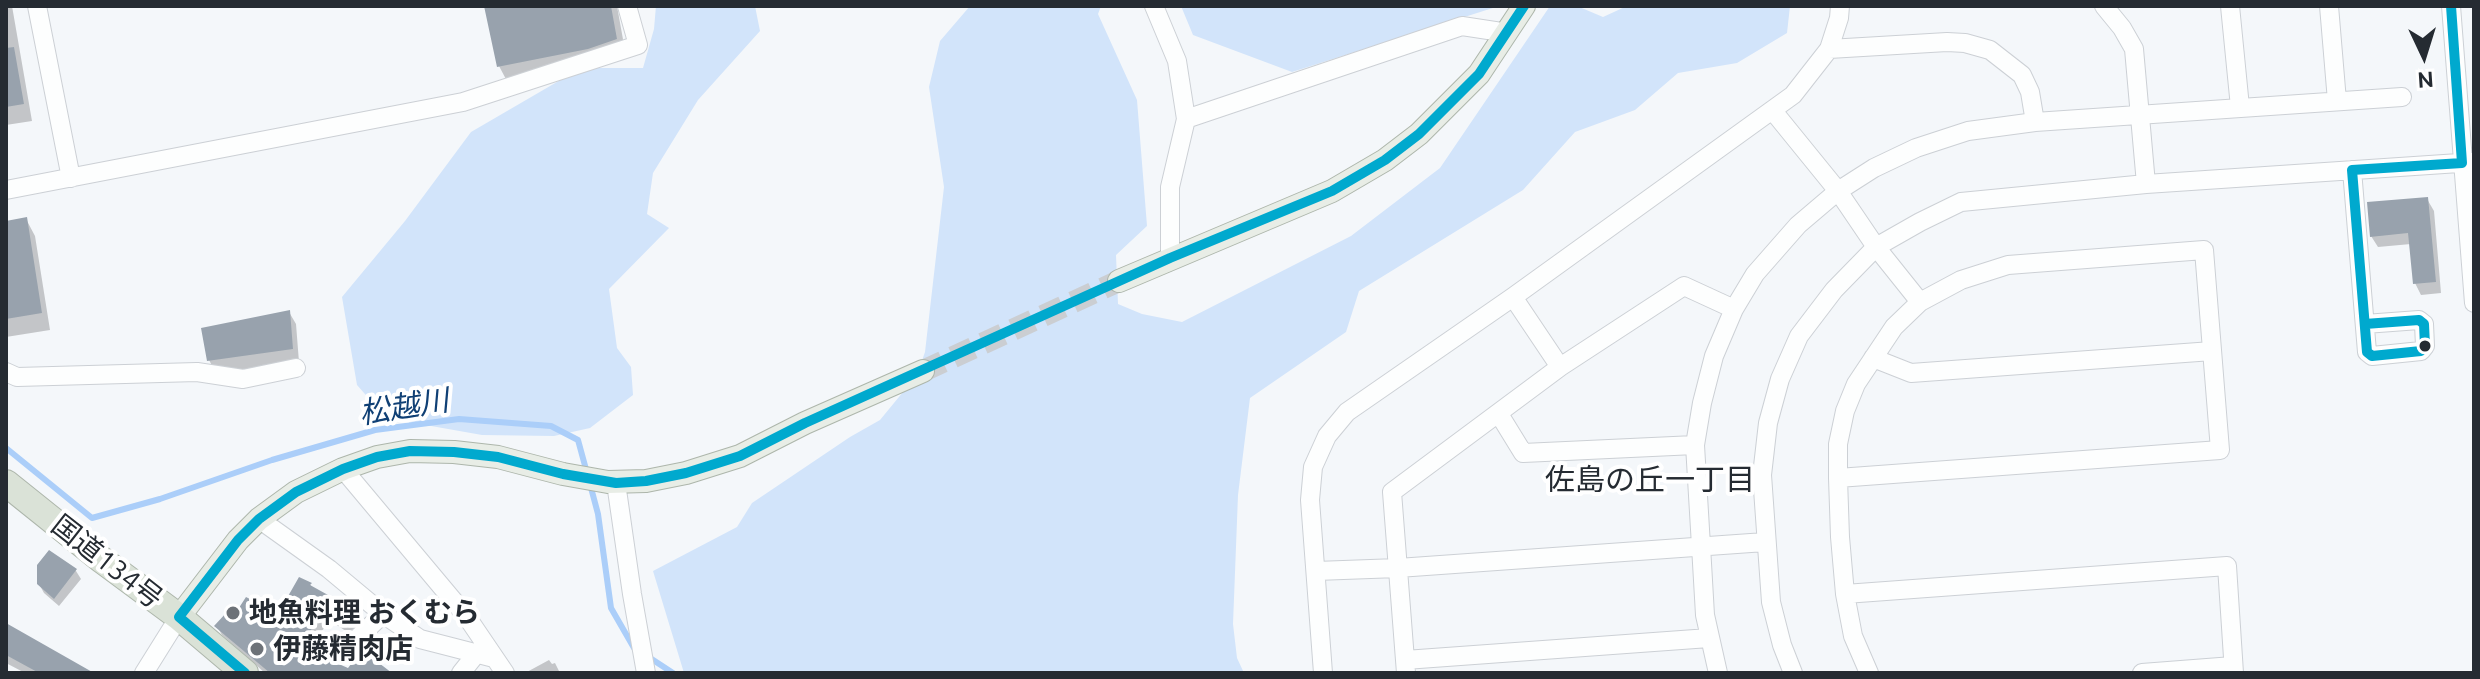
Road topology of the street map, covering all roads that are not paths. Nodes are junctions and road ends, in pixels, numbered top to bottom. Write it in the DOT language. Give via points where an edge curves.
graph roads {
  1 [pos="37,6"];
  2 [pos="627,6"];
  3 [pos="1154,6"];
  4 [pos="1524,6"];
  5 [pos="1840,6"];
  6 [pos="2104,6"];
  7 [pos="2230,6"];
  8 [pos="2329,6"];
  9 [pos="2451,6"];
  10 [pos="1508,33"];
  11 [pos="1829,49"];
  12 [pos="2402,97"];
  13 [pos="2337,101"];
  14 [pos="2240,107"];
  15 [pos="1773,111"];
  16 [pos="2141,115"];
  17 [pos="1186,119"];
  18 [pos="2035,122"];
  19 [pos="2468,163"];
  20 [pos="2352,170"];
  21 [pos="71,178"];
  22 [pos="2146,184"];
  23 [pos="6,190"];
  24 [pos="1838,191"];
  25 [pos="1876,247"];
  26 [pos="1170,258"];
  27 [pos="1119,281"];
  28 [pos="1513,297"];
  29 [pos="1920,302"];
  30 [pos="2474,303"];
  31 [pos="1734,309"];
  32 [pos="2365,324"];
  33 [pos="2212,351"];
  34 [pos="1873,358"];
  35 [pos="1560,367"];
  36 [pos="296,368"];
  37 [pos="923,371"];
  38 [pos="6,372"];
  39 [pos="1499,414"];
  40 [pos="1695,445"];
  41 [pos="343,469"];
  42 [pos="1838,478"];
  43 [pos="612,482"];
  44 [pos="6,483"];
  45 [pos="259,519"];
  46 [pos="1765,542"];
  47 [pos="1701,546"];
  48 [pos="1398,568"];
  49 [pos="1316,571"];
  50 [pos="1845,594"];
  51 [pos="383,614"];
  52 [pos="179,617"];
  53 [pos="1709,638"];
  54 [pos="347,648"];
  55 [pos="492,661"];
  56 [pos="1405,667"];
  57 [pos="2233,670"];
  58 [pos="144,673"];
  59 [pos="245,673"];
  60 [pos="461,673"];
  61 [pos="646,673"];
  62 [pos="1323,673"];
  63 [pos="1718,673"];
  64 [pos="1793,673"];
  65 [pos="1869,673"];
  66 [pos="2142,673"];
  1 -- 21 [label="street"];
  2 -- 21 [label="street" via="638,45 463,102"];
  3 -- 17 [label="street" via="1177,61"];
  4 -- 10 [label="main road"];
  5 -- 11 [label="street"];
  6 -- 16 [label="street" via="2134,49"];
  7 -- 14 [label="street"];
  8 -- 13 [label="street"];
  9 -- 19 [label="street"];
  10 -- 17 [label="street" via="1462,26"];
  10 -- 26 [label="main road" via="1453,101 1385,160 1332,191"];
  11 -- 15 [label="street" via="1793,95"];
  11 -- 18 [label="street" via="1947,42 1990,50 2022,75"];
  12 -- 13 [label="street"];
  13 -- 14 [label="street"];
  14 -- 16 [label="street"];
  15 -- 24 [label="street"];
  15 -- 28 [label="street"];
  16 -- 18 [label="street"];
  16 -- 22 [label="street"];
  17 -- 26 [label="street" via="1170,187"];
  18 -- 24 [label="street" via="1968,131 1916,148"];
  19 -- 20 [label="street"];
  19 -- 30 [label="street"];
  20 -- 22 [label="street"];
  20 -- 32 [label="street"];
  21 -- 23 [label="street"];
  22 -- 25 [label="street" via="1961,202"];
  24 -- 25 [label="street"];
  24 -- 31 [label="street" via="1798,225 1755,274"];
  25 -- 29 [label="street"];
  25 -- 46 [label="street" via="1799,336 1780,379 1762,475"];
  26 -- 27 [label="main road"];
  28 -- 35 [label="street"];
  28 -- 49 [label="street" via="1347,412 1327,436 1313,467 1311,489"];
  29 -- 33 [label="street" via="1961,280 2008,265 2204,250"];
  29 -- 34 [label="street"];
  31 -- 35 [label="street" via="1684,286"];
  31 -- 40 [label="street" via="1714,356"];
  33 -- 34 [label="street" via="1911,373"];
  33 -- 42 [label="street" via="2220,450"];
  34 -- 42 [label="street" via="1845,411"];
  35 -- 39 [label="street"];
  36 -- 38 [label="street" via="243,379 197,372 17,377"];
  37 -- 43 [label="main road" via="740,456 686,473"];
  39 -- 40 [label="street" via="1523,453"];
  39 -- 48 [label="street" via="1392,492"];
  40 -- 47 [label="street"];
  41 -- 43 [label="main road" via="410,451 454,452"];
  41 -- 45 [label="main road" via="296,492"];
  41 -- 55 [label="street" via="467,617"];
  42 -- 50 [label="street"];
  43 -- 61 [label="street"];
  44 -- 52 [label="highway, 国道134号"];
  45 -- 51 [label="street"];
  45 -- 52 [label="main road"];
  46 -- 47 [label="street"];
  46 -- 64 [label="street" via="1771,602"];
  47 -- 48 [label="street"];
  47 -- 53 [label="street"];
  48 -- 49 [label="street"];
  48 -- 56 [label="street"];
  49 -- 62 [label="street"];
  50 -- 57 [label="street" via="2227,566"];
  50 -- 65 [label="street" via="1853,636"];
  51 -- 54 [label="street"];
  51 -- 55 [label="street" via="420,639"];
  52 -- 58 [label="street"];
  52 -- 59 [label="highway, 国道134号"];
  53 -- 56 [label="street"];
  53 -- 63 [label="street"];
  55 -- 60 [label="street"];
  57 -- 66 [label="street"];
}
